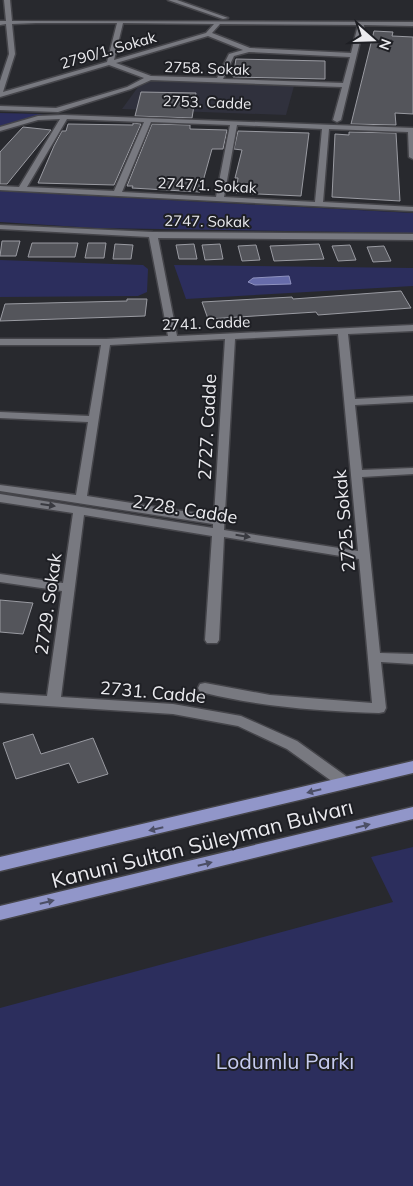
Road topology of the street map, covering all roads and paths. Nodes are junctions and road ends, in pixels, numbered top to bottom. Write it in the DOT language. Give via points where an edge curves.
graph roads {
  1 [pos="7,0"];
  2 [pos="171,0"];
  3 [pos="120,22"];
  4 [pos="0,23"];
  5 [pos="10,23"];
  6 [pos="218,23"];
  7 [pos="250,23"];
  8 [pos="413,24"];
  9 [pos="361,25"];
  10 [pos="208,34"];
  11 [pos="249,50"];
  12 [pos="354,56"];
  13 [pos="110,63"];
  14 [pos="3,73"];
  15 [pos="150,78"];
  16 [pos="219,81"];
  17 [pos="347,85"];
  18 [pos="0,94"];
  19 [pos="0,108"];
  20 [pos="58,110"];
  21 [pos="65,117"];
  22 [pos="148,120"];
  23 [pos="337,120"];
  24 [pos="413,122"];
  25 [pos="234,124"];
  26 [pos="326,127"];
  27 [pos="0,129"];
  28 [pos="412,130"];
  29 [pos="413,156"];
  30 [pos="0,188"];
  31 [pos="22,189"];
  32 [pos="118,194"];
  33 [pos="219,200"];
  34 [pos="319,204"];
  35 [pos="413,209"];
  36 [pos="0,227"];
  37 [pos="153,234"];
  38 [pos="413,237"];
  39 [pos="413,328"];
  40 [pos="343,332"];
  41 [pos="230,337"];
  42 [pos="173,338"];
  43 [pos="0,342"];
  44 [pos="106,342"];
  45 [pos="413,399"];
  46 [pos="350,402"];
  47 [pos="0,415"];
  48 [pos="94,419"];
  49 [pos="413,471"];
  50 [pos="357,474"];
  51 [pos="0,488"];
  52 [pos="0,498"];
  53 [pos="80,504"];
  54 [pos="219,527"];
  55 [pos="365,556"];
  56 [pos="0,578"];
  57 [pos="68,588"];
  58 [pos="212,640"];
  59 [pos="374,657"];
  60 [pos="413,659"];
  61 [pos="205,688"];
  62 [pos="0,698"];
  63 [pos="53,702"];
  64 [pos="413,767"];
  65 [pos="345,783"];
  66 [pos="413,814"];
  67 [pos="0,864"];
  68 [pos="0,913"];
  1 -- 5 [label="street"];
  2 -- 7 [label="street" via="215,16"];
  3 -- 5 [label="street"];
  3 -- 6 [label="street"];
  3 -- 13 [label="street"];
  4 -- 5 [label="street"];
  5 -- 14 [label="street" via="9,54"];
  6 -- 7 [label="street"];
  6 -- 10 [label="street"];
  7 -- 9 [label="street"];
  8 -- 9 [label="street"];
  9 -- 12 [label="street"];
  10 -- 11 [label="street"];
  10 -- 13 [label="street, 2790/1. Sokak"];
  11 -- 12 [label="street"];
  11 -- 16 [label="street" via="231,55"];
  12 -- 17 [label="street"];
  13 -- 15 [label="street, 2758. Sokak"];
  13 -- 18 [label="street, 2790/1. Sokak"];
  14 -- 18 [label="street"];
  15 -- 16 [label="street, 2758. Sokak"];
  15 -- 20 [label="street" via="129,88"];
  16 -- 17 [label="street, 2758. Sokak"];
  17 -- 23 [label="street"];
  19 -- 20 [label="street, 2753. Cadde"];
  20 -- 23 [label="street, 2753. Cadde"];
  21 -- 22 [label="street"];
  21 -- 27 [label="street" via="38,118"];
  21 -- 31 [label="street"];
  22 -- 25 [label="street"];
  22 -- 32 [label="street"];
  23 -- 24 [label="street, 2753. Cadde"];
  25 -- 26 [label="street"];
  25 -- 33 [label="street"];
  26 -- 28 [label="street"];
  26 -- 34 [label="street"];
  28 -- 29 [label="street"];
  30 -- 31 [label="street, 2747/1. Sokak"];
  31 -- 32 [label="street, 2747/1. Sokak"];
  32 -- 33 [label="street, 2747/1. Sokak"];
  33 -- 34 [label="street, 2747/1. Sokak"];
  34 -- 35 [label="street, 2747/1. Sokak"];
  36 -- 37 [label="street, 2747. Sokak"];
  37 -- 38 [label="street, 2747. Sokak"];
  37 -- 42 [label="street"];
  39 -- 40 [label="street, 2741. Cadde"];
  40 -- 41 [label="street, 2741. Cadde"];
  40 -- 46 [label="street, 2725. Sokak"];
  41 -- 42 [label="street, 2741. Cadde"];
  41 -- 54 [label="street, 2727. Cadde"];
  42 -- 44 [label="street, 2741. Cadde"];
  43 -- 44 [label="street, 2741. Cadde"];
  44 -- 48 [label="street, 2729. Sokak"];
  45 -- 46 [label="street"];
  46 -- 50 [label="street, 2725. Sokak"];
  47 -- 48 [label="street"];
  48 -- 53 [label="street, 2729. Sokak"];
  49 -- 50 [label="street"];
  50 -- 55 [label="street, 2725. Sokak"];
  51 -- 53 [label="street, 2728. Cadde"];
  52 -- 53 [label="street, 2728. Cadde, one-way"];
  53 -- 54 [label="street, 2728. Cadde"];
  53 -- 57 [label="street, 2729. Sokak"];
  54 -- 55 [label="street, 2728. Cadde, one-way"];
  54 -- 58 [label="street, 2727. Cadde"];
  55 -- 59 [label="street, 2725. Sokak"];
  56 -- 57 [label="street"];
  57 -- 63 [label="street, 2729. Sokak"];
  59 -- 60 [label="street"];
  59 -- 61 [label="street, 2725. Sokak" via="379,708 240,697"];
  62 -- 63 [label="street, 2731. Cadde"];
  63 -- 65 [label="street, 2731. Cadde" via="173,709 241,721 292,745"];
  64 -- 65 [label="main road, Kanuni Sultan Süleyman Bulvarı"];
  65 -- 67 [label="main road, Kanuni Sultan Süleyman Bulvarı, one-way"];
  68 -- 66 [label="main road, Kanuni Sultan Süleyman Bulvarı, one-way"];
}
